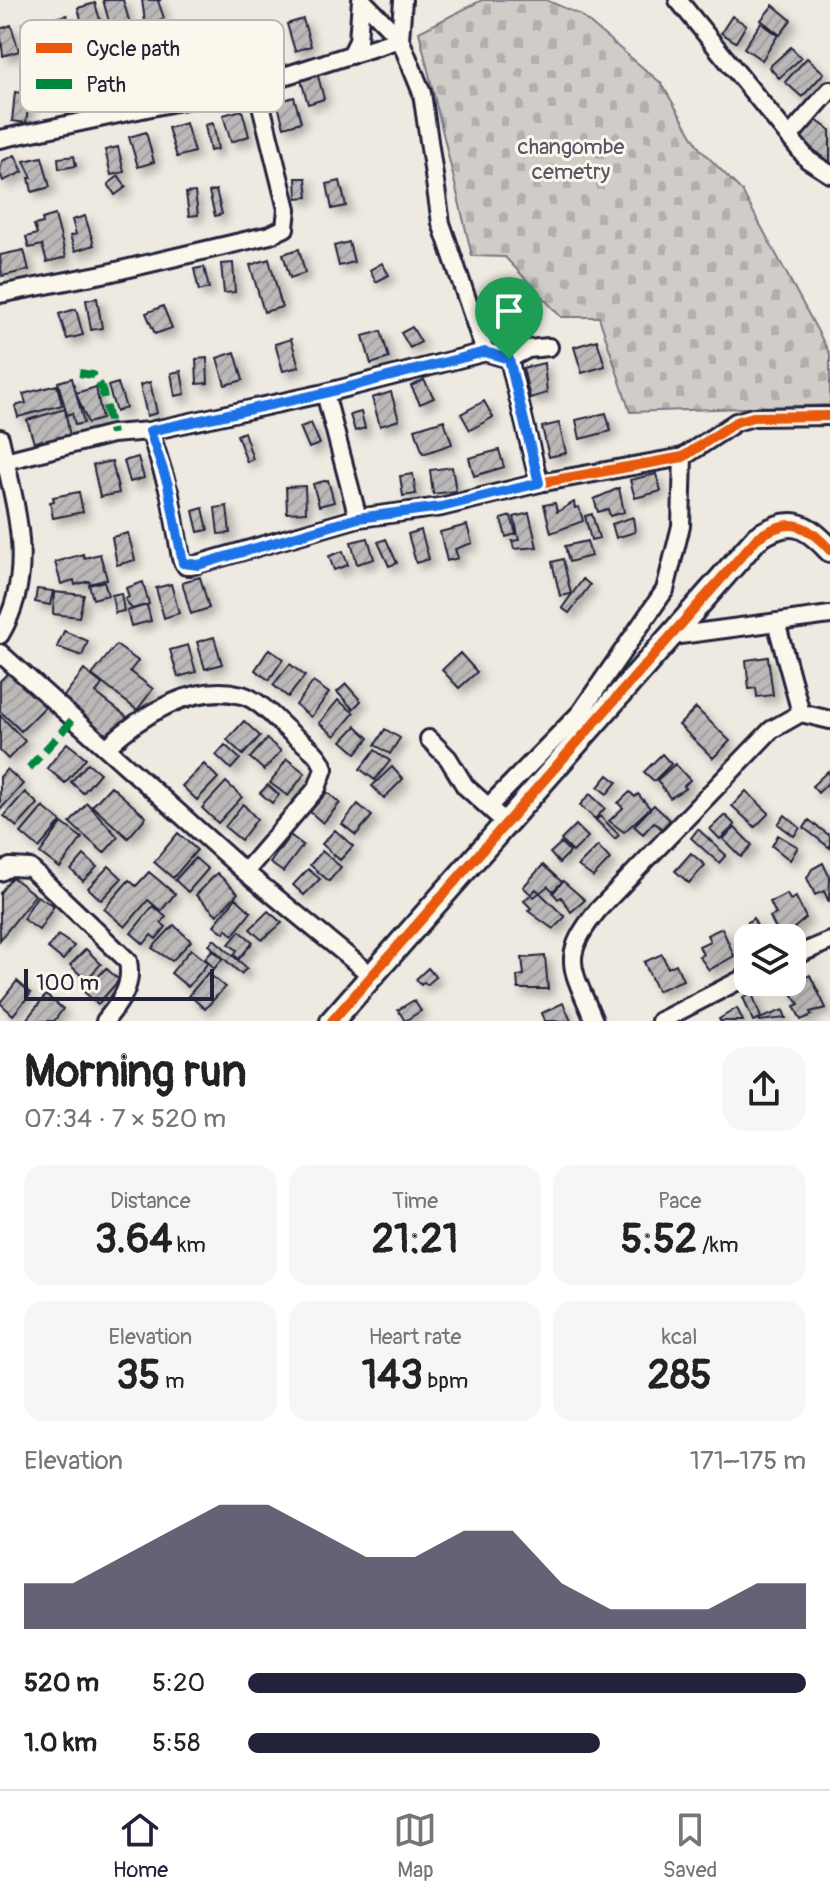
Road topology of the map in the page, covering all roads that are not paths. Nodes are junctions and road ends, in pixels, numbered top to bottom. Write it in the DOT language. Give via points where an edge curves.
graph roads {
  1 [pos="361,0"];
  2 [pos="403,0"];
  3 [pos="678,0"];
  4 [pos="400,39"];
  5 [pos="351,55"];
  6 [pos="284,76"];
  7 [pos="830,90"];
  8 [pos="128,112"];
  9 [pos="263,112"];
  10 [pos="789,137"];
  11 [pos="0,139"];
  12 [pos="830,174"];
  13 [pos="0,294"];
  14 [pos="549,347"];
  15 [pos="485,352"];
  16 [pos="509,359"];
  17 [pos="325,393"];
  18 [pos="830,416"];
  19 [pos="150,431"];
  20 [pos="0,438"];
  21 [pos="683,457"];
  22 [pos="5,461"];
  23 [pos="539,483"];
  24 [pos="358,518"];
  25 [pos="830,550"];
  26 [pos="830,615"];
  27 [pos="776,622"];
  28 [pos="0,635"];
  29 [pos="672,636"];
  30 [pos="0,653"];
  31 [pos="801,713"];
  32 [pos="830,720"];
  33 [pos="429,739"];
  34 [pos="107,747"];
  35 [pos="488,807"];
  36 [pos="506,823"];
  37 [pos="0,872"];
  38 [pos="245,872"];
  39 [pos="830,941"];
  40 [pos="806,951"];
  41 [pos="371,975"];
  42 [pos="734,983"];
  43 [pos="105,1021"];
  44 [pos="332,1021"];
  45 [pos="594,1021"];
  46 [pos="660,1021"];
  1 -- 4 [label="street"];
  1 -- 5 [label="street" via="358,41"];
  2 -- 4 [label="street"];
  3 -- 10 [label="street"];
  4 -- 5 [label="street"];
  4 -- 15 [label="street" via="422,93 441,223"];
  5 -- 6 [label="street"];
  7 -- 10 [label="street"];
  8 -- 11 [label="street"];
  9 -- 13 [label="street" via="287,209 285,228"];
  10 -- 12 [label="street" via="808,160"];
  14 -- 16 [label="street" via="528,349"];
  15 -- 16 [label="street"];
  15 -- 17 [label="street"];
  16 -- 23 [label="street"];
  17 -- 19 [label="street"];
  17 -- 24 [label="street"];
  18 -- 21 [label="street" via="753,417 736,422"];
  19 -- 22 [label="street" via="112,434"];
  19 -- 24 [label="street" via="186,566"];
  20 -- 22 [label="street"];
  21 -- 23 [label="street"];
  21 -- 35 [label="street" via="681,526 665,590 580,713"];
  22 -- 28 [label="street" via="23,565 16,604"];
  23 -- 24 [label="street" via="441,507"];
  25 -- 29 [label="street" via="802,526 772,528 757,538"];
  26 -- 27 [label="street"];
  27 -- 29 [label="street"];
  27 -- 31 [label="street"];
  29 -- 36 [label="street"];
  30 -- 34 [label="street"];
  31 -- 32 [label="street"];
  31 -- 45 [label="street" via="771,730 576,938 572,965"];
  33 -- 35 [label="street"];
  34 -- 38 [label="street"];
  34 -- 38 [label="street" via="134,721 164,707 227,693 253,700 315,754 324,769 317,788"];
  35 -- 36 [label="street"];
  36 -- 41 [label="street"];
  37 -- 43 [label="street" via="30,868 128,961 128,987"];
  38 -- 41 [label="street"];
  39 -- 40 [label="street"];
  41 -- 44 [label="street"];
  42 -- 46 [label="street"];
}
